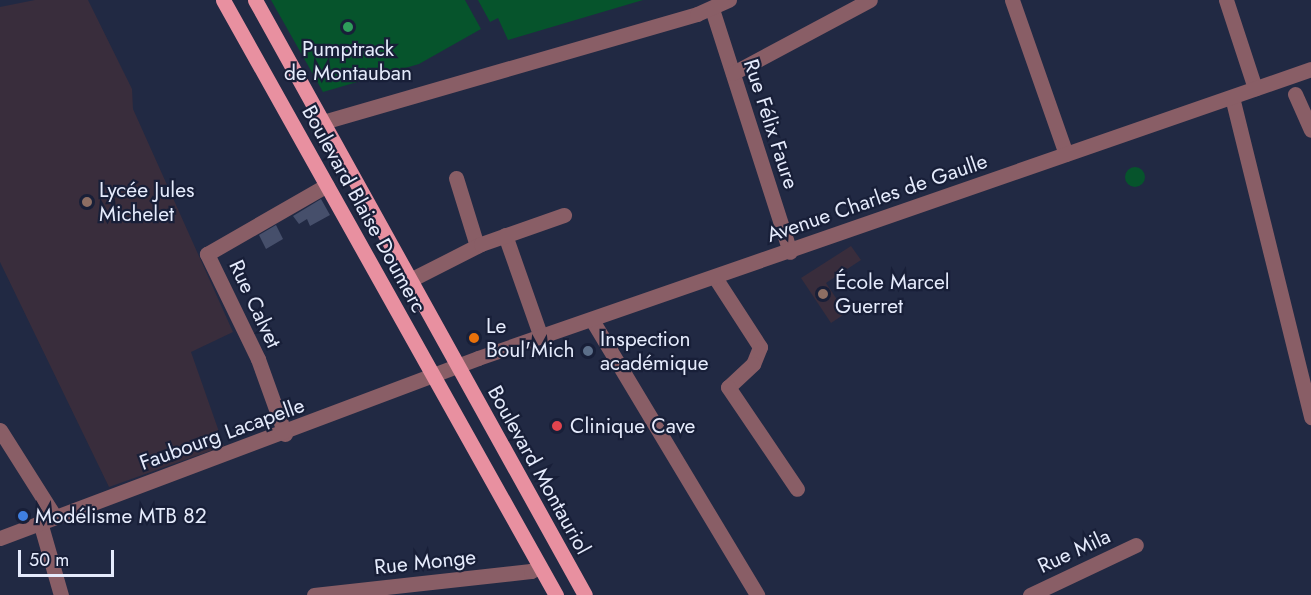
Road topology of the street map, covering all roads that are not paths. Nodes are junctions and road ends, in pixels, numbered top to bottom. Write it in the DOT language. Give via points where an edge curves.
graph roads {
  1 [pos="223,0"];
  2 [pos="255,0"];
  3 [pos="729,0"];
  4 [pos="870,0"];
  5 [pos="1012,0"];
  6 [pos="1226,0"];
  7 [pos="712,9"];
  8 [pos="1311,69"];
  9 [pos="733,73"];
  10 [pos="1286,78"];
  11 [pos="1255,88"];
  12 [pos="1295,94"];
  13 [pos="1311,96"];
  14 [pos="1232,97"];
  15 [pos="323,122"];
  16 [pos="1311,130"];
  17 [pos="1066,154"];
  18 [pos="456,178"];
  19 [pos="327,185"];
  20 [pos="564,215"];
  21 [pos="506,238"];
  22 [pos="477,246"];
  23 [pos="790,252"];
  24 [pos="716,279"];
  25 [pos="410,280"];
  26 [pos="592,320"];
  27 [pos="542,337"];
  28 [pos="457,365"];
  29 [pos="434,376"];
  30 [pos="1311,417"];
  31 [pos="0,430"];
  32 [pos="285,434"];
  33 [pos="797,489"];
  34 [pos="47,520"];
  35 [pos="0,538"];
  36 [pos="1136,545"];
  37 [pos="539,567"];
  38 [pos="61,595"];
  39 [pos="314,595"];
  40 [pos="556,595"];
  41 [pos="585,595"];
  42 [pos="757,595"];
  43 [pos="1030,595"];
  1 -- 19 [label="main road, Boulevard Blaise Doumerc"];
  2 -- 15 [label="main road, Boulevard Blaise Doumerc"];
  3 -- 7 [label="street"];
  4 -- 9 [label="street"];
  5 -- 17 [label="street"];
  6 -- 11 [label="street"];
  7 -- 9 [label="street, Rue Félix Faure"];
  7 -- 15 [label="street"];
  8 -- 10 [label="street, Avenue Charles de Gaulle"];
  9 -- 23 [label="street, Rue Félix Faure"];
  10 -- 11 [label="street, Avenue Charles de Gaulle"];
  10 -- 12 [label="street"];
  11 -- 14 [label="street, Avenue Charles de Gaulle"];
  12 -- 13 [label="street"];
  12 -- 16 [label="street"];
  14 -- 17 [label="street, Avenue Charles de Gaulle"];
  14 -- 30 [label="street"];
  15 -- 25 [label="main road, Boulevard Blaise Doumerc"];
  17 -- 23 [label="street, Avenue Charles de Gaulle"];
  18 -- 22 [label="street"];
  19 -- 29 [label="main road, Boulevard Blaise Doumerc"];
  19 -- 32 [label="street, Rue Calvet" via="207,254 258,359"];
  20 -- 21 [label="street"];
  21 -- 22 [label="street"];
  21 -- 27 [label="street"];
  22 -- 25 [label="street"];
  23 -- 24 [label="street, Avenue Charles de Gaulle"];
  24 -- 26 [label="street, Avenue Charles de Gaulle"];
  24 -- 33 [label="street" via="760,347 753,364 728,387"];
  25 -- 28 [label="main road, Boulevard Blaise Doumerc"];
  26 -- 27 [label="street, Avenue Charles de Gaulle"];
  26 -- 42 [label="street"];
  27 -- 28 [label="street, Avenue Charles de Gaulle"];
  28 -- 29 [label="street, Faubourg Lacapelle"];
  28 -- 41 [label="main road, Boulevard Montauriol"];
  29 -- 32 [label="street, Faubourg Lacapelle"];
  29 -- 37 [label="main road"];
  31 -- 34 [label="street"];
  32 -- 34 [label="street, Faubourg Lacapelle"];
  34 -- 35 [label="street, Faubourg Lacapelle"];
  34 -- 38 [label="street"];
  36 -- 43 [label="street, Rue Mila"];
  37 -- 39 [label="street, Rue Monge"];
  37 -- 40 [label="main road"];
}
